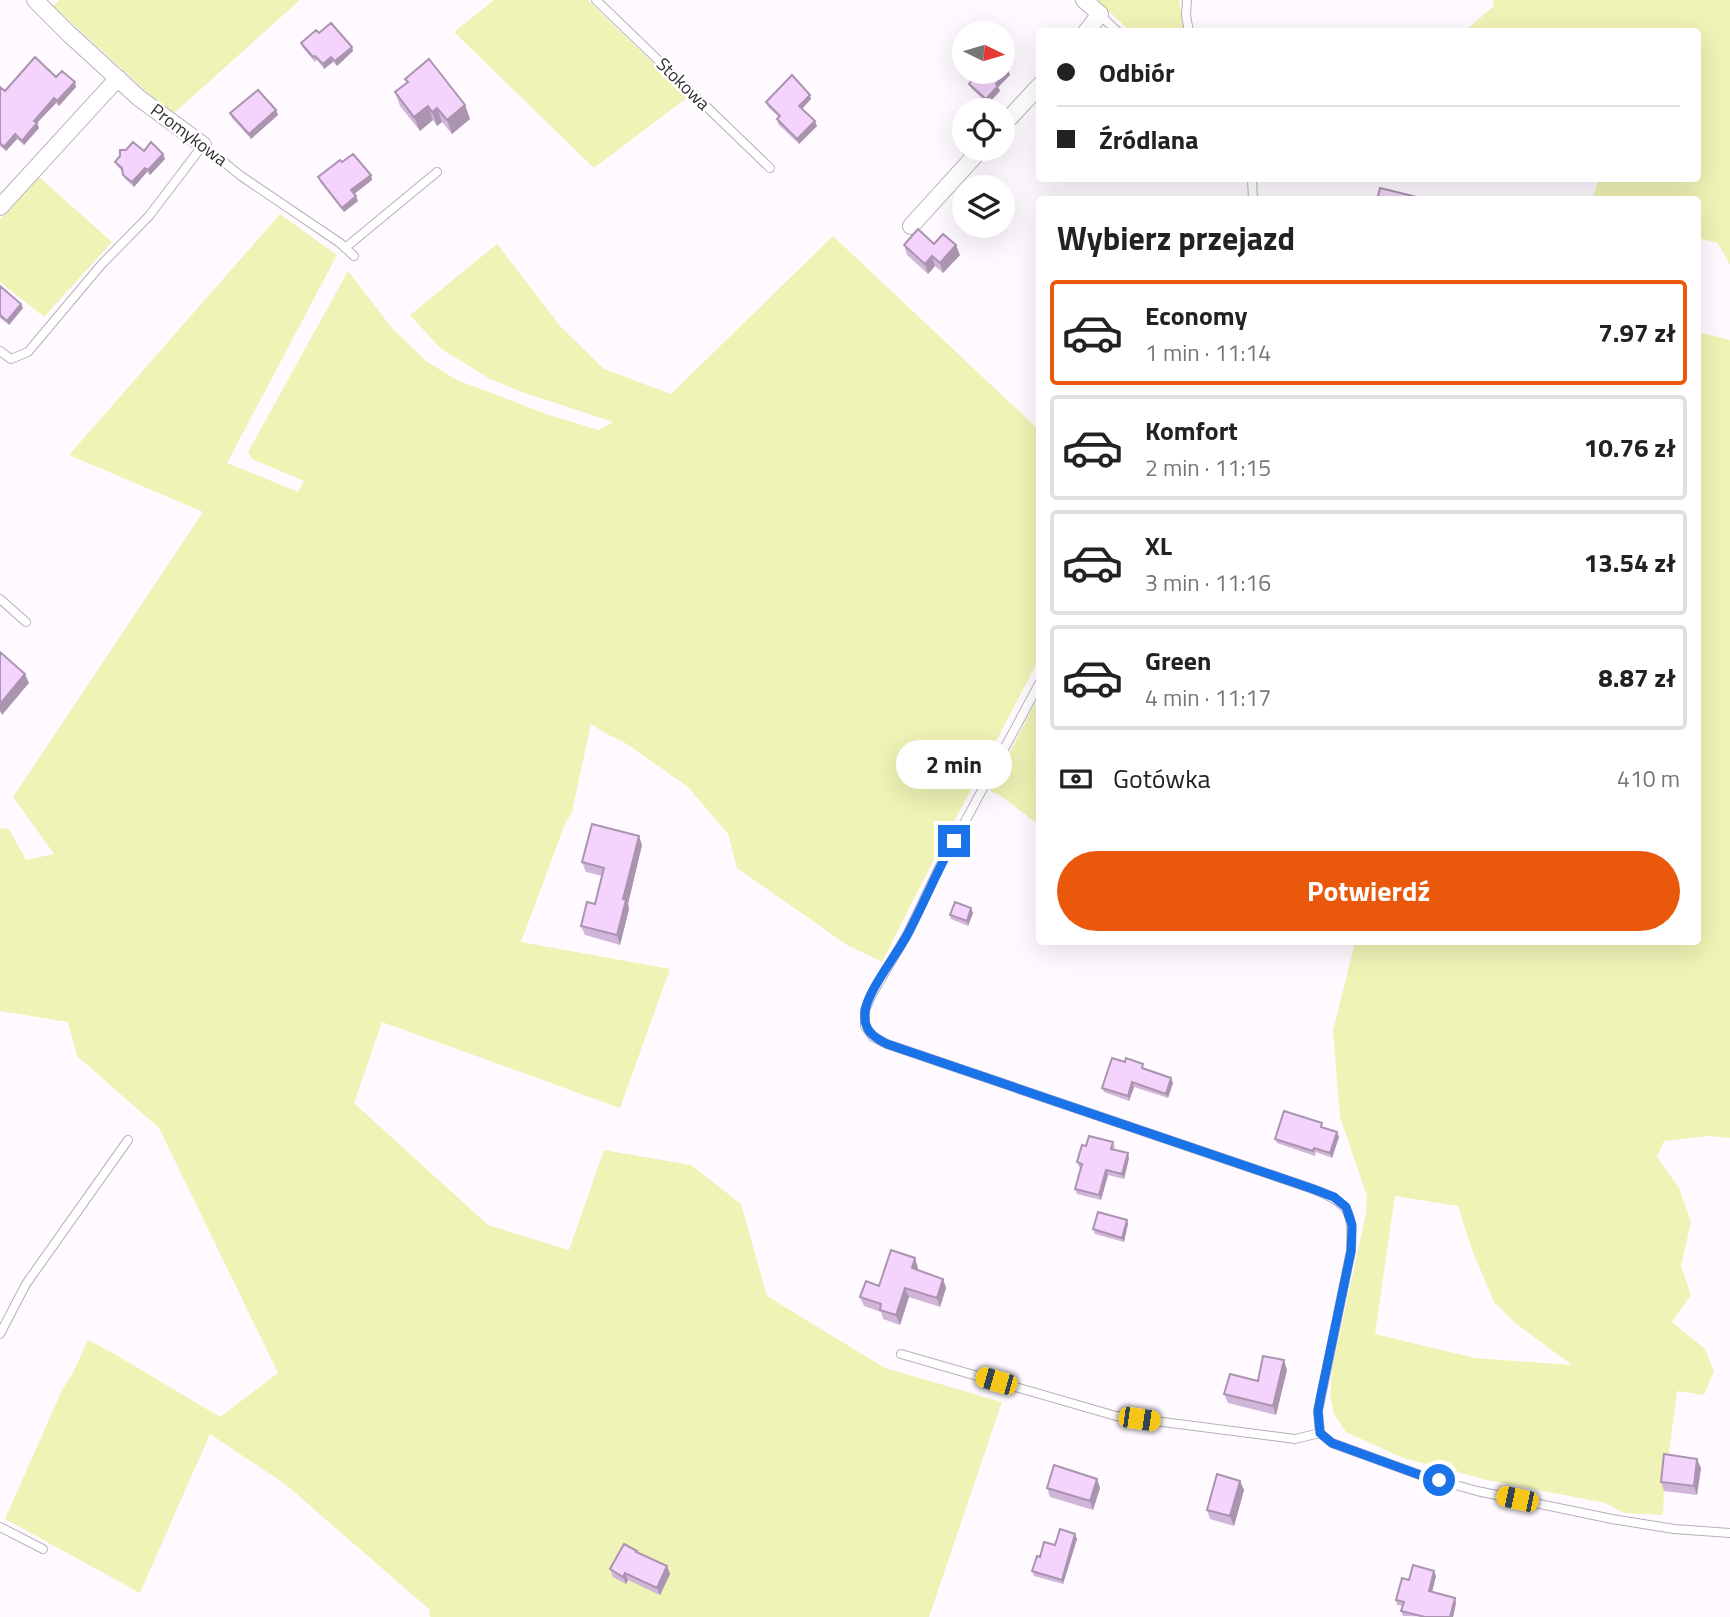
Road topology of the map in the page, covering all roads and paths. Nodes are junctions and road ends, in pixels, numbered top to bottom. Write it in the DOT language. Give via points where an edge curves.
graph roads {
  1 [pos="35,0"];
  2 [pos="596,0"];
  3 [pos="1084,0"];
  4 [pos="1187,0"];
  5 [pos="1100,15"];
  6 [pos="1089,28"];
  7 [pos="1114,28"];
  8 [pos="1188,28"];
  9 [pos="118,78"];
  10 [pos="1036,89"];
  11 [pos="1015,112"];
  12 [pos="203,145"];
  13 [pos="970,161"];
  14 [pos="770,168"];
  15 [pos="437,172"];
  16 [pos="0,207"];
  17 [pos="911,226"];
  18 [pos="345,248"];
  19 [pos="354,257"];
  20 [pos="0,351"];
  21 [pos="0,600"];
  22 [pos="26,622"];
  23 [pos="1036,689"];
  24 [pos="128,1139"];
  25 [pos="0,1334"];
  26 [pos="901,1354"];
  27 [pos="1320,1433"];
  28 [pos="0,1527"];
  29 [pos="1730,1533"];
  30 [pos="43,1549"];
  1 -- 9 [label="street, Promykowa"];
  2 -- 14 [label="lane, Stokowa"];
  3 -- 5 [label="street"];
  4 -- 8 [label="lane"];
  5 -- 6 [label="street"];
  5 -- 7 [label="lane"];
  9 -- 12 [label="street, Promykowa"];
  9 -- 16 [label="street"];
  10 -- 11 [label="street"];
  12 -- 18 [label="lane, Promykowa"];
  12 -- 20 [label="lane" via="149,216 28,352 11,359"];
  13 -- 17 [label="street"];
  15 -- 18 [label="lane"];
  18 -- 19 [label="lane, Promykowa"];
  21 -- 22 [label="lane"];
  23 -- 27 [label="lane" via="870,996 865,1026 887,1044 1313,1189 1346,1207 1352,1225 1351,1251 1318,1411"];
  24 -- 25 [label="lane" via="26,1284"];
  26 -- 27 [label="lane" via="1116,1416 1295,1439"];
  27 -- 29 [label="lane" via="1332,1443 1477,1491 1612,1519"];
  28 -- 30 [label="lane"];
}
